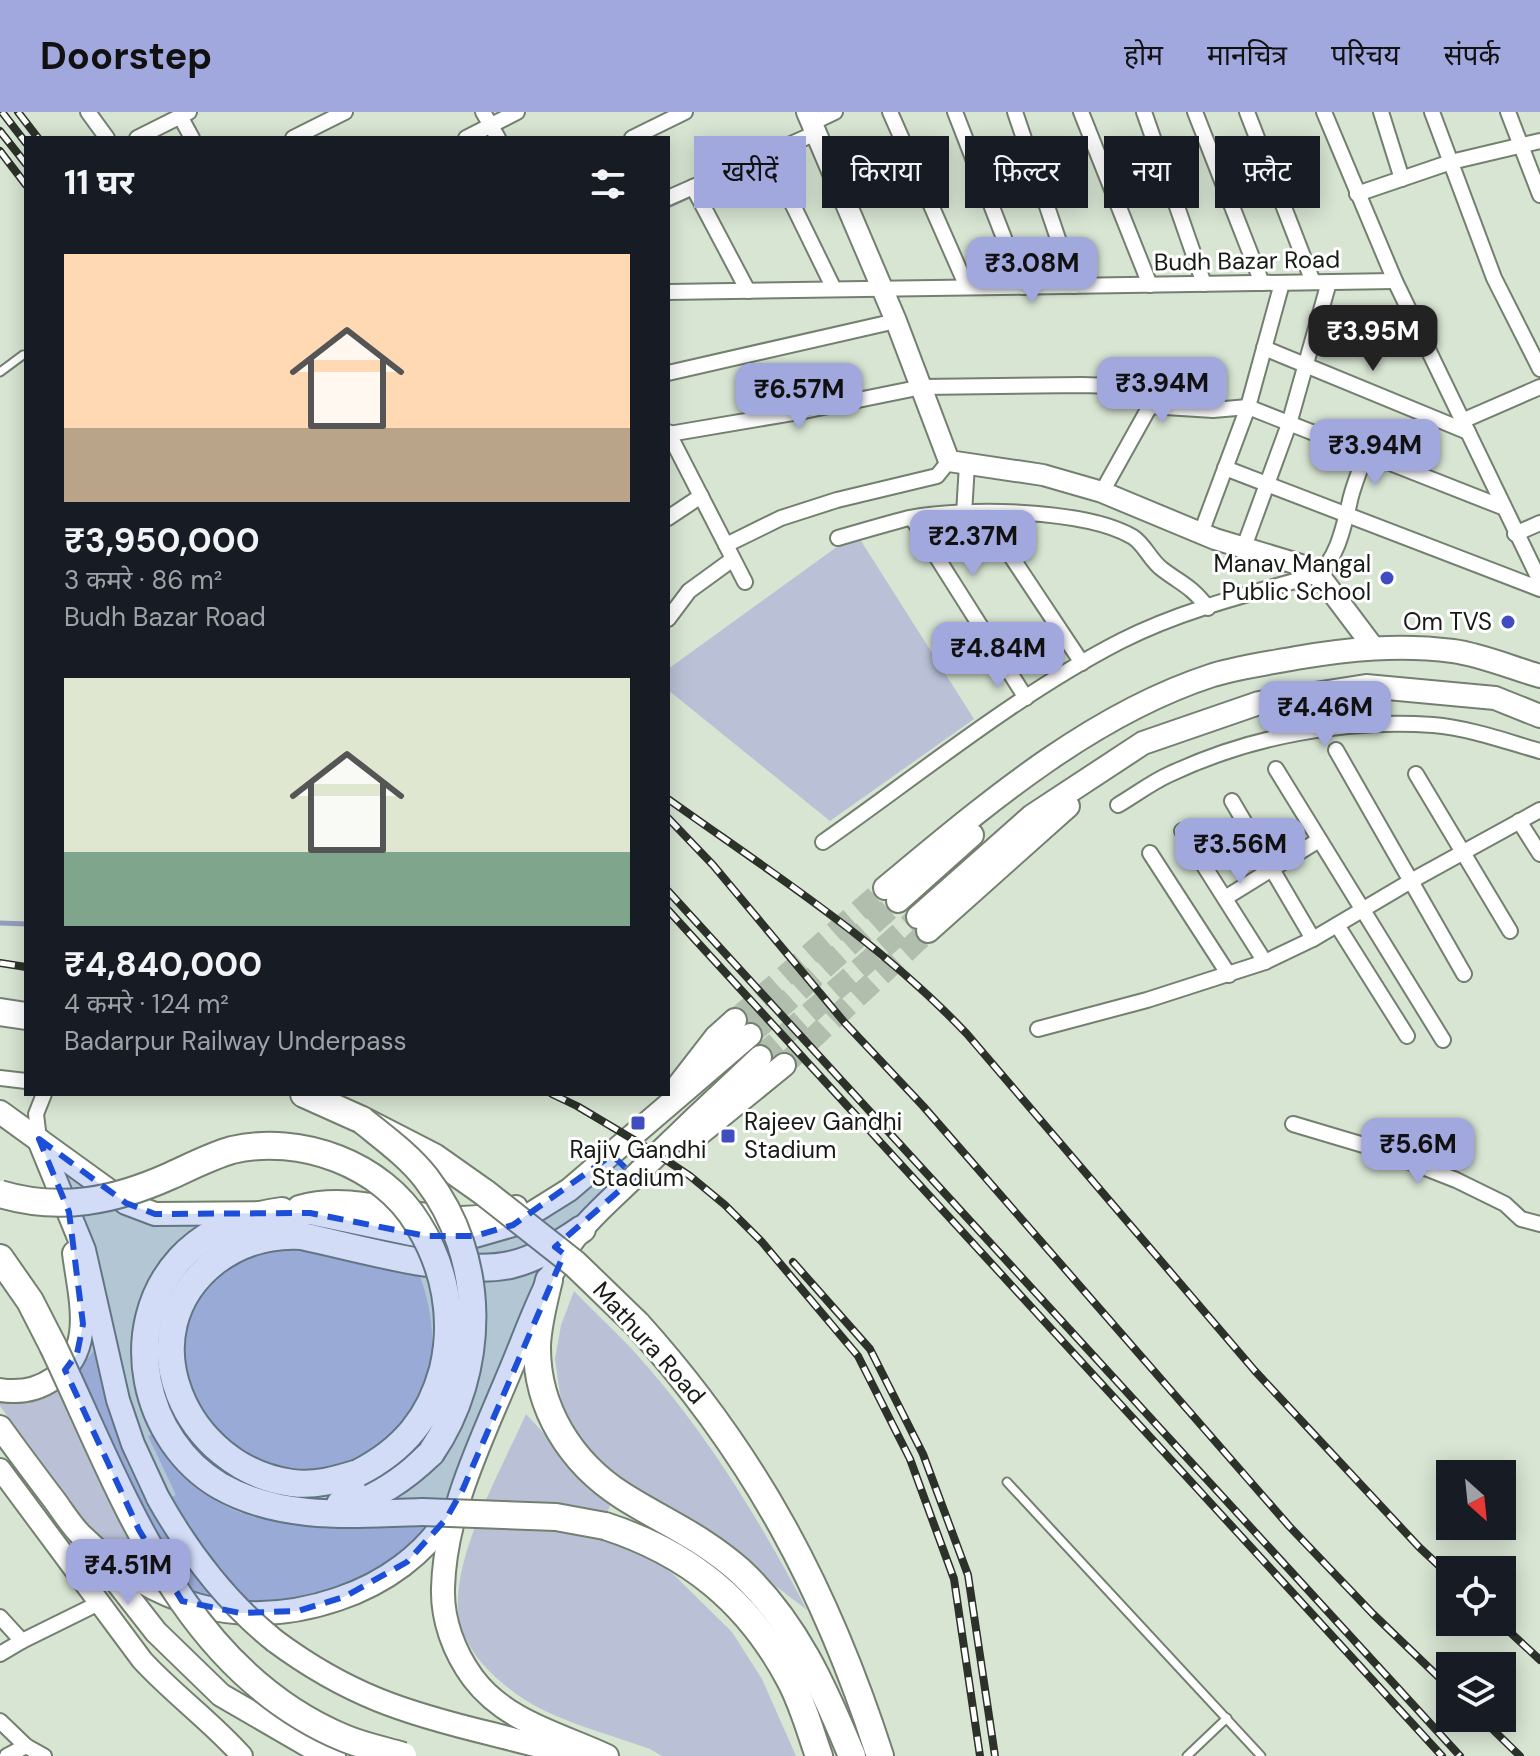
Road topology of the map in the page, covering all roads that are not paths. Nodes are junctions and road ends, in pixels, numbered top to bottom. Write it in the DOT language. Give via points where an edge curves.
graph roads {
  1 [pos="88,112"];
  2 [pos="345,112"];
  3 [pos="517,112"];
  4 [pos="685,112"];
  5 [pos="835,112"];
  6 [pos="890,112"];
  7 [pos="955,112"];
  8 [pos="1015,112"];
  9 [pos="1081,112"];
  10 [pos="1144,112"];
  11 [pos="1195,112"];
  12 [pos="1247,112"];
  13 [pos="1324,112"];
  14 [pos="1381,112"];
  15 [pos="1432,112"];
  16 [pos="1508,112"];
  17 [pos="184,114"];
  18 [pos="812,123"];
  19 [pos="490,125"];
  20 [pos="106,136"];
  21 [pos="141,136"];
  22 [pos="191,136"];
  23 [pos="297,136"];
  24 [pos="470,136"];
  25 [pos="636,136"];
  26 [pos="797,136"];
  27 [pos="1540,141"];
  28 [pos="1521,146"];
  29 [pos="1451,162"];
  30 [pos="1402,179"];
  31 [pos="694,192"];
  32 [pos="1357,194"];
  33 [pos="1540,195"];
  34 [pos="670,198"];
  35 [pos="704,208"];
  36 [pos="795,208"];
  37 [pos="1395,281"];
  38 [pos="1313,282"];
  39 [pos="1329,282"];
  40 [pos="1262,283"];
  41 [pos="1282,283"];
  42 [pos="1204,284"];
  43 [pos="1150,285"];
  44 [pos="1074,286"];
  45 [pos="967,287"];
  46 [pos="1023,287"];
  47 [pos="834,289"];
  48 [pos="882,289"];
  49 [pos="748,291"];
  50 [pos="670,292"];
  51 [pos="896,321"];
  52 [pos="1264,348"];
  53 [pos="23,355"];
  54 [pos="1305,366"];
  55 [pos="1540,369"];
  56 [pos="0,372"];
  57 [pos="670,373"];
  58 [pos="922,387"];
  59 [pos="1540,387"];
  60 [pos="1150,406"];
  61 [pos="1248,407"];
  62 [pos="1289,424"];
  63 [pos="1465,427"];
  64 [pos="670,433"];
  65 [pos="672,450"];
  66 [pos="1365,455"];
  67 [pos="958,462"];
  68 [pos="1225,468"];
  69 [pos="1267,485"];
  70 [pos="1102,492"];
  71 [pos="701,496"];
  72 [pos="1502,507"];
  73 [pos="964,514"];
  74 [pos="983,514"];
  75 [pos="1348,514"];
  76 [pos="670,517"];
  77 [pos="912,518"];
  78 [pos="1540,523"];
  79 [pos="1201,533"];
  80 [pos="1515,534"];
  81 [pos="838,538"];
  82 [pos="726,545"];
  83 [pos="1244,547"];
  84 [pos="733,559"];
  85 [pos="1317,575"];
  86 [pos="1540,581"];
  87 [pos="745,582"];
  88 [pos="1540,589"];
  89 [pos="1208,608"];
  90 [pos="670,616"];
  91 [pos="1374,648"];
  92 [pos="1082,663"];
  93 [pos="1540,676"];
  94 [pos="1026,698"];
  95 [pos="1540,716"];
  96 [pos="1336,750"];
  97 [pos="1540,751"];
  98 [pos="1276,769"];
  99 [pos="1416,774"];
  100 [pos="1232,801"];
  101 [pos="1118,805"];
  102 [pos="1540,810"];
  103 [pos="1519,821"];
  104 [pos="1182,831"];
  105 [pos="1319,840"];
  106 [pos="823,842"];
  107 [pos="1463,852"];
  108 [pos="1150,853"];
  109 [pos="1540,854"];
  110 [pos="1272,868"];
  111 [pos="1411,881"];
  112 [pos="892,895"];
  113 [pos="1225,898"];
  114 [pos="1362,911"];
  115 [pos="923,924"];
  116 [pos="1337,925"];
  117 [pos="1510,931"];
  118 [pos="1313,939"];
  119 [pos="1265,962"];
  120 [pos="1464,974"];
  121 [pos="1229,975"];
  122 [pos="0,1012"];
  123 [pos="24,1016"];
  124 [pos="743,1028"];
  125 [pos="1038,1029"];
  126 [pos="1407,1036"];
  127 [pos="1443,1040"];
  128 [pos="760,1057"];
  129 [pos="784,1065"];
  130 [pos="0,1078"];
  131 [pos="24,1081"];
  132 [pos="43,1096"];
  133 [pos="308,1096"];
  134 [pos="0,1112"];
  135 [pos="362,1120"];
  136 [pos="1293,1124"];
  137 [pos="39,1139"];
  138 [pos="670,1142"];
  139 [pos="604,1161"];
  140 [pos="635,1177"];
  141 [pos="0,1194"];
  142 [pos="282,1211"];
  143 [pos="69,1212"];
  144 [pos="1540,1224"];
  145 [pos="582,1229"];
  146 [pos="0,1258"];
  147 [pos="549,1280"];
  148 [pos="0,1390"];
  149 [pos="0,1427"];
  150 [pos="0,1469"];
  151 [pos="1007,1482"];
  152 [pos="463,1489"];
  153 [pos="288,1510"];
  154 [pos="79,1533"];
  155 [pos="97,1604"];
  156 [pos="0,1617"];
  157 [pos="22,1641"];
  158 [pos="0,1654"];
  159 [pos="1227,1718"];
  160 [pos="0,1721"];
  161 [pos="26,1746"];
  162 [pos="7,1756"];
  163 [pos="44,1756"];
  164 [pos="242,1756"];
  165 [pos="334,1756"];
  166 [pos="403,1756"];
  167 [pos="587,1756"];
  168 [pos="607,1756"];
  169 [pos="819,1756"];
  170 [pos="852,1756"];
  171 [pos="880,1756"];
  172 [pos="1187,1756"];
  173 [pos="1261,1756"];
  1 -- 20 [label="street"];
  2 -- 23 [label="street"];
  3 -- 19 [label="street"];
  4 -- 25 [label="street"];
  5 -- 18 [label="street"];
  6 -- 45 [label="street"];
  7 -- 46 [label="street"];
  8 -- 44 [label="street"];
  9 -- 43 [label="street"];
  10 -- 42 [label="street"];
  11 -- 40 [label="street"];
  12 -- 38 [label="street"];
  13 -- 32 [label="street"];
  14 -- 30 [label="street"];
  15 -- 29 [label="street"];
  16 -- 28 [label="street"];
  17 -- 21 [label="street"];
  17 -- 22 [label="street"];
  18 -- 26 [label="street"];
  18 -- 48 [label="street"];
  19 -- 24 [label="street"];
  27 -- 28 [label="street"];
  28 -- 29 [label="street"];
  28 -- 33 [label="street"];
  29 -- 30 [label="street"];
  29 -- 55 [label="street" via="1494,278"];
  30 -- 32 [label="street"];
  31 -- 34 [label="street"];
  32 -- 37 [label="street"];
  35 -- 49 [label="street"];
  36 -- 47 [label="street"];
  37 -- 39 [label="street, Budh Bazar Road"];
  37 -- 63 [label="street"];
  38 -- 39 [label="street, Budh Bazar Road"];
  38 -- 41 [label="street, Budh Bazar Road"];
  39 -- 54 [label="street"];
  40 -- 41 [label="street, Budh Bazar Road"];
  40 -- 42 [label="street, Budh Bazar Road"];
  41 -- 52 [label="street"];
  42 -- 43 [label="street, Budh Bazar Road"];
  43 -- 44 [label="street, Budh Bazar Road"];
  44 -- 46 [label="street, Budh Bazar Road"];
  45 -- 46 [label="street, Budh Bazar Road"];
  45 -- 48 [label="street, Budh Bazar Road"];
  47 -- 48 [label="street, Budh Bazar Road"];
  47 -- 49 [label="street, Budh Bazar Road"];
  48 -- 51 [label="street"];
  49 -- 50 [label="street, Budh Bazar Road"];
  51 -- 57 [label="street"];
  51 -- 58 [label="street"];
  52 -- 54 [label="street"];
  52 -- 61 [label="street"];
  53 -- 56 [label="lane"];
  54 -- 62 [label="street"];
  54 -- 63 [label="street"];
  58 -- 60 [label="street" via="1122,385 1146,388"];
  58 -- 64 [label="street"];
  58 -- 67 [label="street"];
  59 -- 63 [label="street"];
  60 -- 61 [label="street"];
  60 -- 70 [label="street"];
  61 -- 62 [label="street"];
  61 -- 68 [label="street"];
  62 -- 66 [label="street"];
  62 -- 69 [label="street"];
  63 -- 72 [label="street"];
  65 -- 71 [label="street"];
  66 -- 72 [label="street"];
  66 -- 75 [label="street"];
  67 -- 70 [label="street" via="1043,475"];
  67 -- 73 [label="street"];
  67 -- 82 [label="street" via="937,476 781,518"];
  68 -- 69 [label="street"];
  68 -- 79 [label="street"];
  69 -- 75 [label="street"];
  69 -- 83 [label="street"];
  70 -- 79 [label="street"];
  71 -- 76 [label="street"];
  71 -- 82 [label="street"];
  72 -- 80 [label="street"];
  73 -- 74 [label="street"];
  73 -- 77 [label="street"];
  74 -- 89 [label="street" via="1028,513 1109,526 1138,541 1158,566 1189,585"];
  74 -- 92 [label="street"];
  75 -- 85 [label="street" via="1329,564"];
  75 -- 88 [label="street"];
  77 -- 81 [label="street"];
  77 -- 94 [label="street"];
  78 -- 80 [label="street"];
  79 -- 83 [label="street"];
  80 -- 86 [label="street"];
  82 -- 84 [label="street"];
  83 -- 85 [label="street"];
  84 -- 87 [label="street"];
  84 -- 90 [label="street" via="689,591"];
  85 -- 89 [label="street"];
  85 -- 91 [label="street"];
  89 -- 92 [label="street" via="1146,630"];
  91 -- 93 [label="main road" via="1456,652"];
  91 -- 112 [label="main road" via="1212,675 1141,704 1064,750"];
  92 -- 94 [label="street"];
  94 -- 106 [label="street"];
  95 -- 115 [label="main road" via="1495,698 1366,686 1259,703 1143,743 1032,816"];
  96 -- 111 [label="street"];
  97 -- 101 [label="street" via="1435,725 1359,725 1279,737 1214,755"];
  98 -- 105 [label="street"];
  99 -- 107 [label="street"];
  100 -- 110 [label="street"];
  102 -- 103 [label="street"];
  103 -- 107 [label="street"];
  103 -- 109 [label="street"];
  104 -- 113 [label="street"];
  105 -- 110 [label="street"];
  105 -- 114 [label="street"];
  107 -- 111 [label="street"];
  107 -- 117 [label="street"];
  108 -- 121 [label="street"];
  110 -- 113 [label="street"];
  110 -- 118 [label="street"];
  111 -- 114 [label="street"];
  111 -- 120 [label="street"];
  113 -- 119 [label="street"];
  114 -- 116 [label="street"];
  114 -- 127 [label="street"];
  116 -- 118 [label="street"];
  116 -- 126 [label="street"];
  118 -- 119 [label="street"];
  119 -- 121 [label="street"];
  121 -- 125 [label="street"];
  122 -- 123 [label="highway"];
  124 -- 139 [label="main road"];
  128 -- 138 [label="main road"];
  129 -- 138 [label="main road" via="693,1139"];
  130 -- 131 [label="street"];
  132 -- 137 [label="street" via="36,1114"];
  133 -- 135 [label="highway, Mathura Road"];
  134 -- 137 [label="main road"];
  135 -- 153 [label="highway, bridge" via="427,1179 451,1221 472,1295 469,1362 445,1432 417,1466 371,1496"];
  135 -- 171 [label="highway, Mathura Road, bridge" via="434,1157 536,1231 674,1364 727,1436 804,1562"];
  136 -- 144 [label="street" via="1456,1180 1505,1204 1521,1219"];
  137 -- 142 [label="main road" via="139,1210 172,1215"];
  137 -- 143 [label="main road"];
  138 -- 140 [label="main road"];
  139 -- 140 [label="main road"];
  139 -- 142 [label="main road" via="513,1225 475,1236 420,1236"];
  140 -- 145 [label="main road"];
  141 -- 145 [label="highway, bridge" via="37,1202 91,1202 144,1187 232,1150 283,1147 351,1165 402,1202 426,1235 435,1255 446,1295 447,1343 437,1389 417,1428 380,1462 314,1484 273,1479 236,1465 191,1421 172,1364 172,1333 181,1303 206,1269 262,1238 302,1236 394,1256 459,1267 485,1268 522,1262"];
  142 -- 153 [label="highway" via="217,1230 179,1260 156,1297 144,1342 156,1411 184,1456 244,1498"];
  143 -- 148 [label="main road" via="83,1324 77,1354 47,1383 19,1392"];
  143 -- 167 [label="main road, bridge" via="93,1280 133,1444 158,1498 232,1602 275,1641 331,1679 381,1702"];
  145 -- 147 [label="main road"];
  146 -- 166 [label="highway, bridge" via="48,1335 139,1530 203,1630 223,1654 291,1709 344,1738"];
  147 -- 152 [label="main road"];
  147 -- 170 [label="highway" via="537,1345 553,1421 589,1471 711,1548 760,1590 806,1654"];
  149 -- 154 [label="main road"];
  150 -- 155 [label="street"];
  151 -- 159 [label="lane"];
  152 -- 154 [label="main road" via="446,1519 391,1574 298,1611 240,1613 164,1595"];
  152 -- 168 [label="main road" via="448,1542 443,1588 447,1625 463,1664 505,1709"];
  153 -- 169 [label="highway, bridge" via="556,1517 648,1541 709,1578 750,1620 791,1681"];
  154 -- 165 [label="main road" via="156,1632 221,1695"];
  155 -- 157 [label="street"];
  155 -- 164 [label="street" via="161,1680"];
  156 -- 157 [label="street"];
  157 -- 158 [label="street"];
  159 -- 172 [label="lane"];
  159 -- 173 [label="lane"];
  160 -- 161 [label="street"];
  161 -- 162 [label="street"];
  161 -- 163 [label="street"];
}
